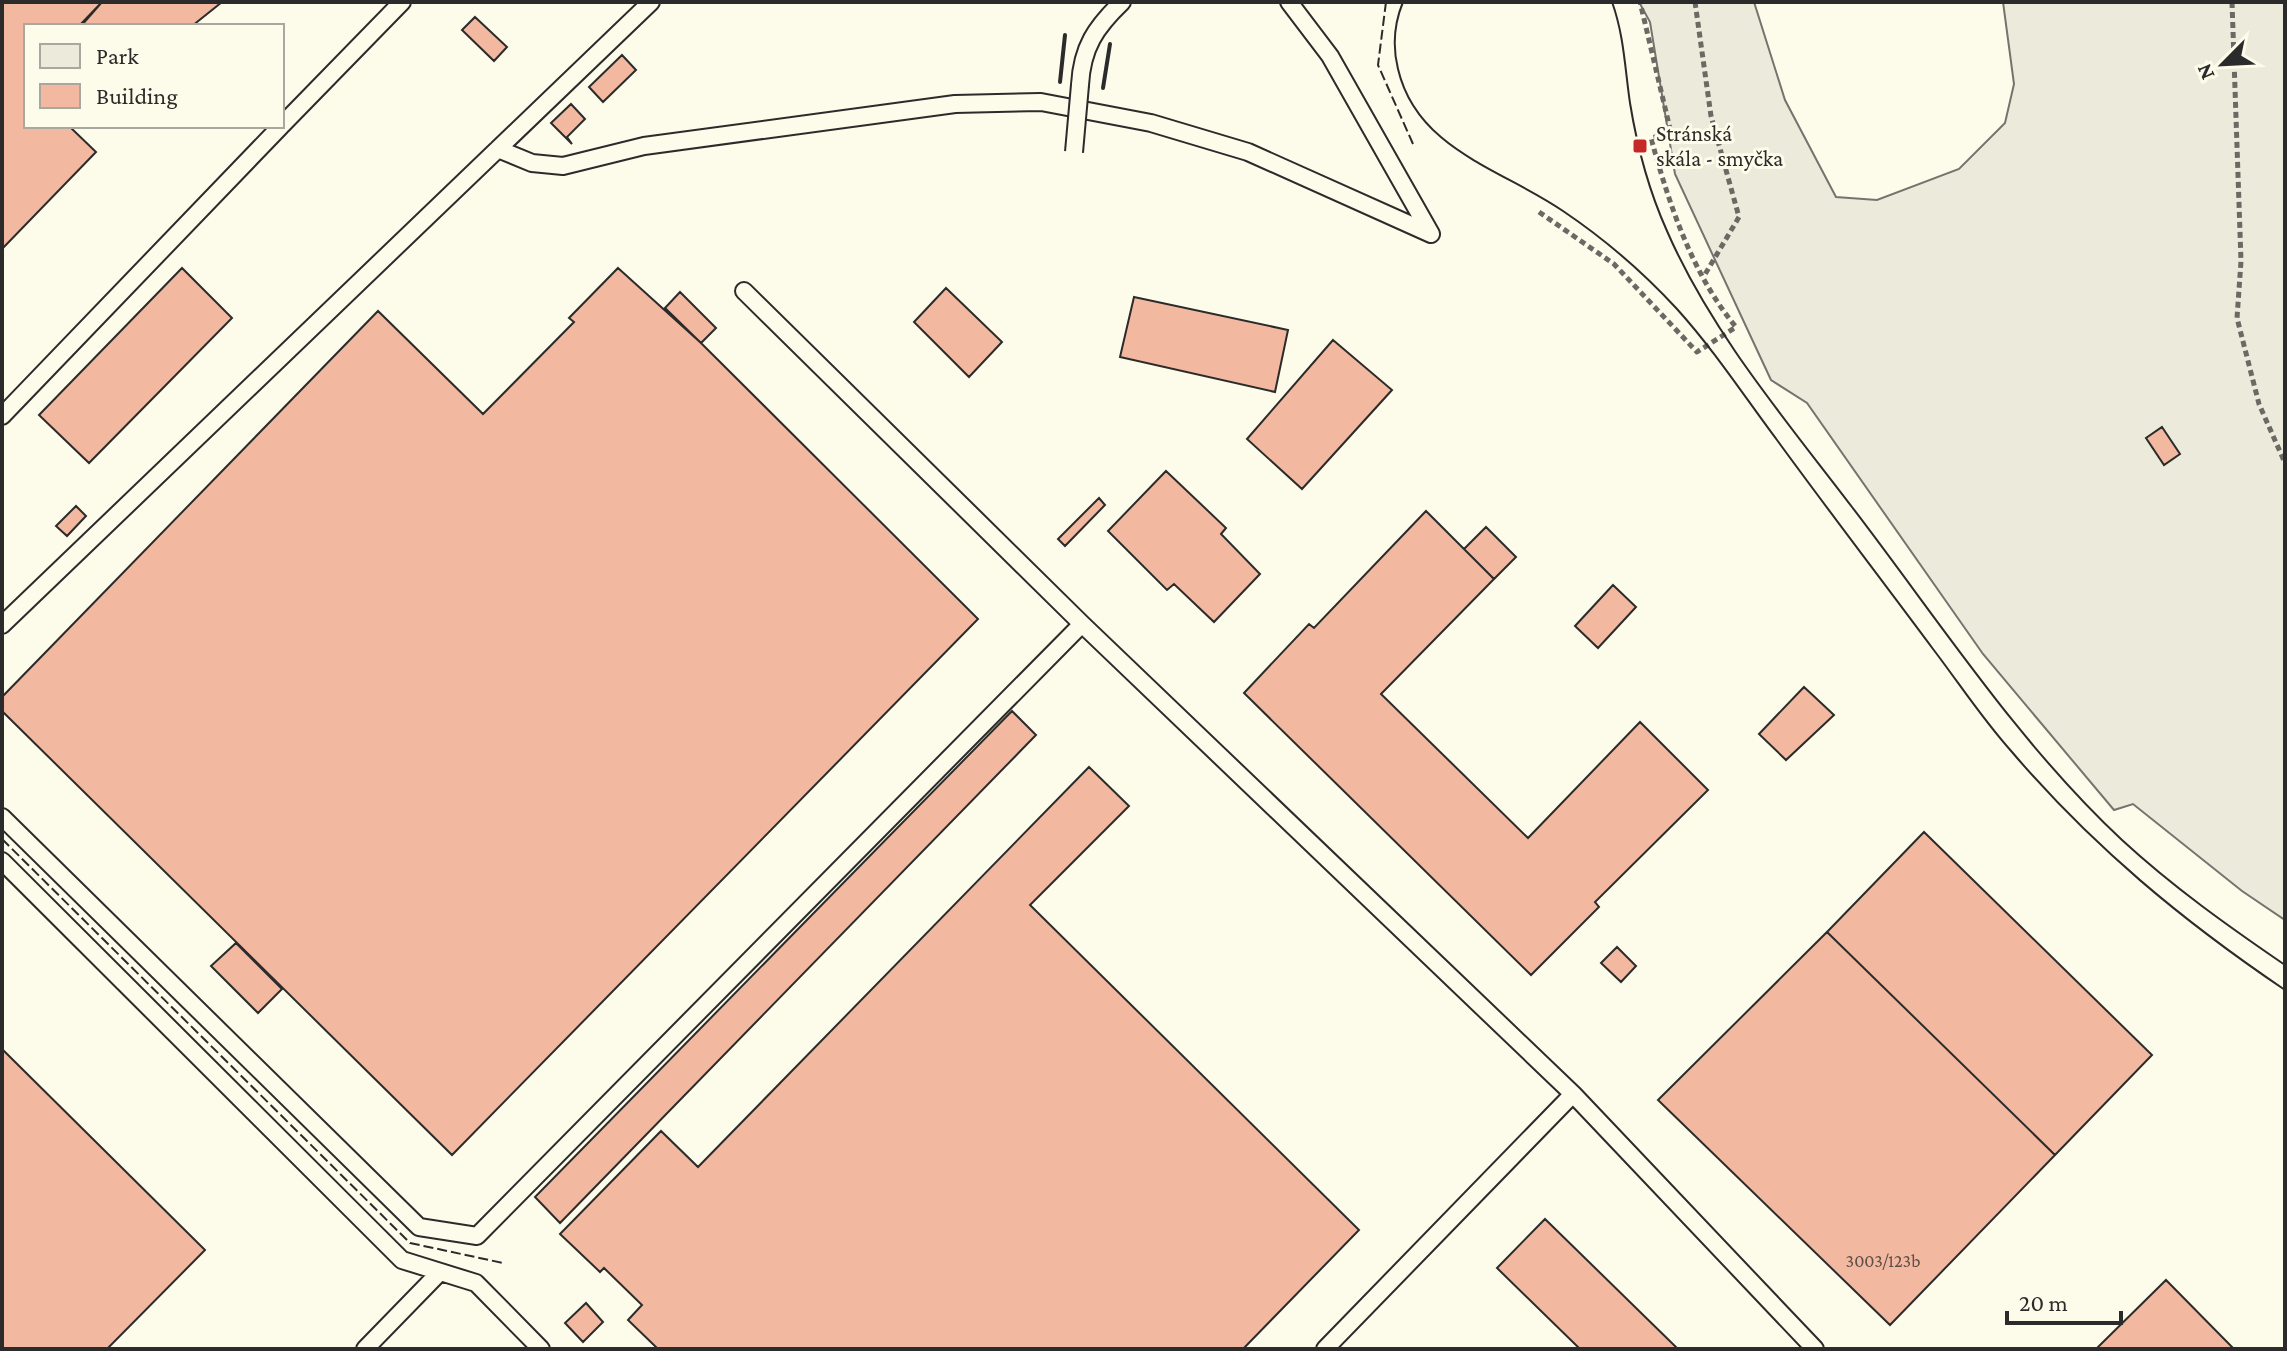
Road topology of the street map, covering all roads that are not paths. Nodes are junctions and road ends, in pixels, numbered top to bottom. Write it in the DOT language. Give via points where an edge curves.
graph roads {
  1 [pos="402,2"];
  2 [pos="651,2"];
  3 [pos="1122,2"];
  4 [pos="1289,2"];
  5 [pos="284,122"];
  6 [pos="278,128"];
  7 [pos="498,149"];
  8 [pos="1074,152"];
  9 [pos="744,291"];
  10 [pos="2,416"];
  11 [pos="1082,624"];
  12 [pos="2,625"];
  13 [pos="2,817"];
  14 [pos="2,861"];
  15 [pos="1573,1094"];
  16 [pos="439,1273"];
  17 [pos="365,1349"];
  18 [pos="541,1349"];
  19 [pos="1325,1349"];
  20 [pos="1815,1349"];
  1 -- 5 [label="lane"];
  2 -- 7 [label="lane"];
  3 -- 8 [label="lane, bridge" via="1092,34 1082,62"];
  4 -- 7 [label="lane" via="1330,56 1431,234 1248,152 1151,123 1041,102 955,104 644,146 563,166 532,163"];
  6 -- 10 [label="lane"];
  7 -- 12 [label="lane"];
  9 -- 11 [label="lane"];
  11 -- 13 [label="lane" via="477,1236 419,1227"];
  11 -- 15 [label="lane"];
  14 -- 16 [label="lane" via="402,1260"];
  15 -- 19 [label="lane"];
  15 -- 20 [label="lane"];
  16 -- 17 [label="lane"];
  16 -- 18 [label="lane" via="476,1283"];
}
